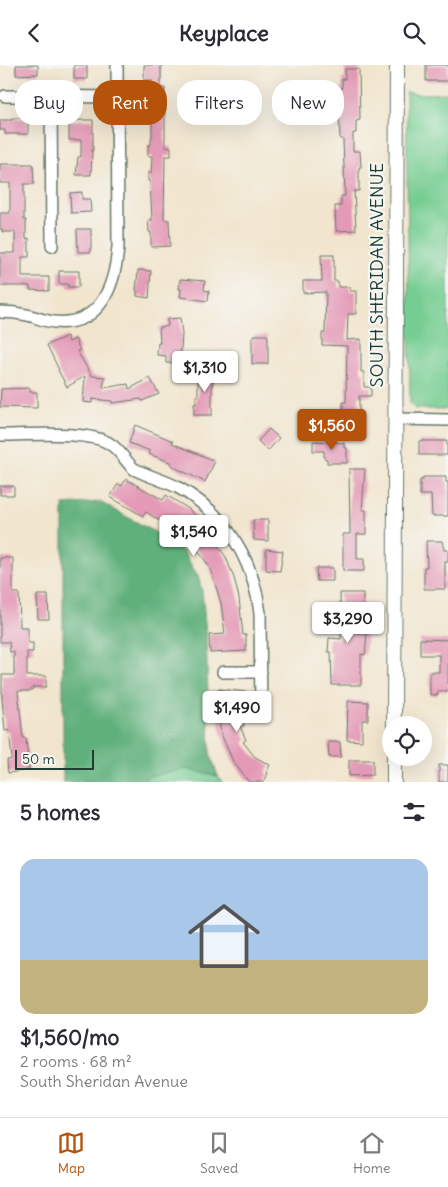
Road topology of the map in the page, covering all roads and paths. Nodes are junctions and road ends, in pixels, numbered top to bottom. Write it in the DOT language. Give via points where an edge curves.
graph roads {
  1 [pos="117,65"];
  2 [pos="397,65"];
  3 [pos="117,80"];
  4 [pos="5,96"];
  5 [pos="15,96"];
  6 [pos="51,125"];
  7 [pos="118,125"];
  8 [pos="52,246"];
  9 [pos="0,312"];
  10 [pos="395,419"];
  11 [pos="448,420"];
  12 [pos="0,435"];
  13 [pos="223,672"];
  14 [pos="261,672"];
  15 [pos="261,714"];
  16 [pos="394,716"];
  17 [pos="394,766"];
  18 [pos="394,782"];
  1 -- 3 [label="street"];
  2 -- 10 [label="street, SOUTH SHERIDAN AVENUE"];
  4 -- 5 [label="street"];
  6 -- 8 [label="street"];
  7 -- 9 [label="street" via="117,255 114,276 103,302 78,319 56,322"];
  10 -- 11 [label="street"];
  10 -- 16 [label="street, SOUTH SHERIDAN AVENUE"];
  12 -- 14 [label="street" via="92,436 110,443 134,469 188,493 216,516 244,553 254,580 260,613"];
  13 -- 14 [label="street"];
  14 -- 15 [label="street"];
  17 -- 18 [label="street"];
}
